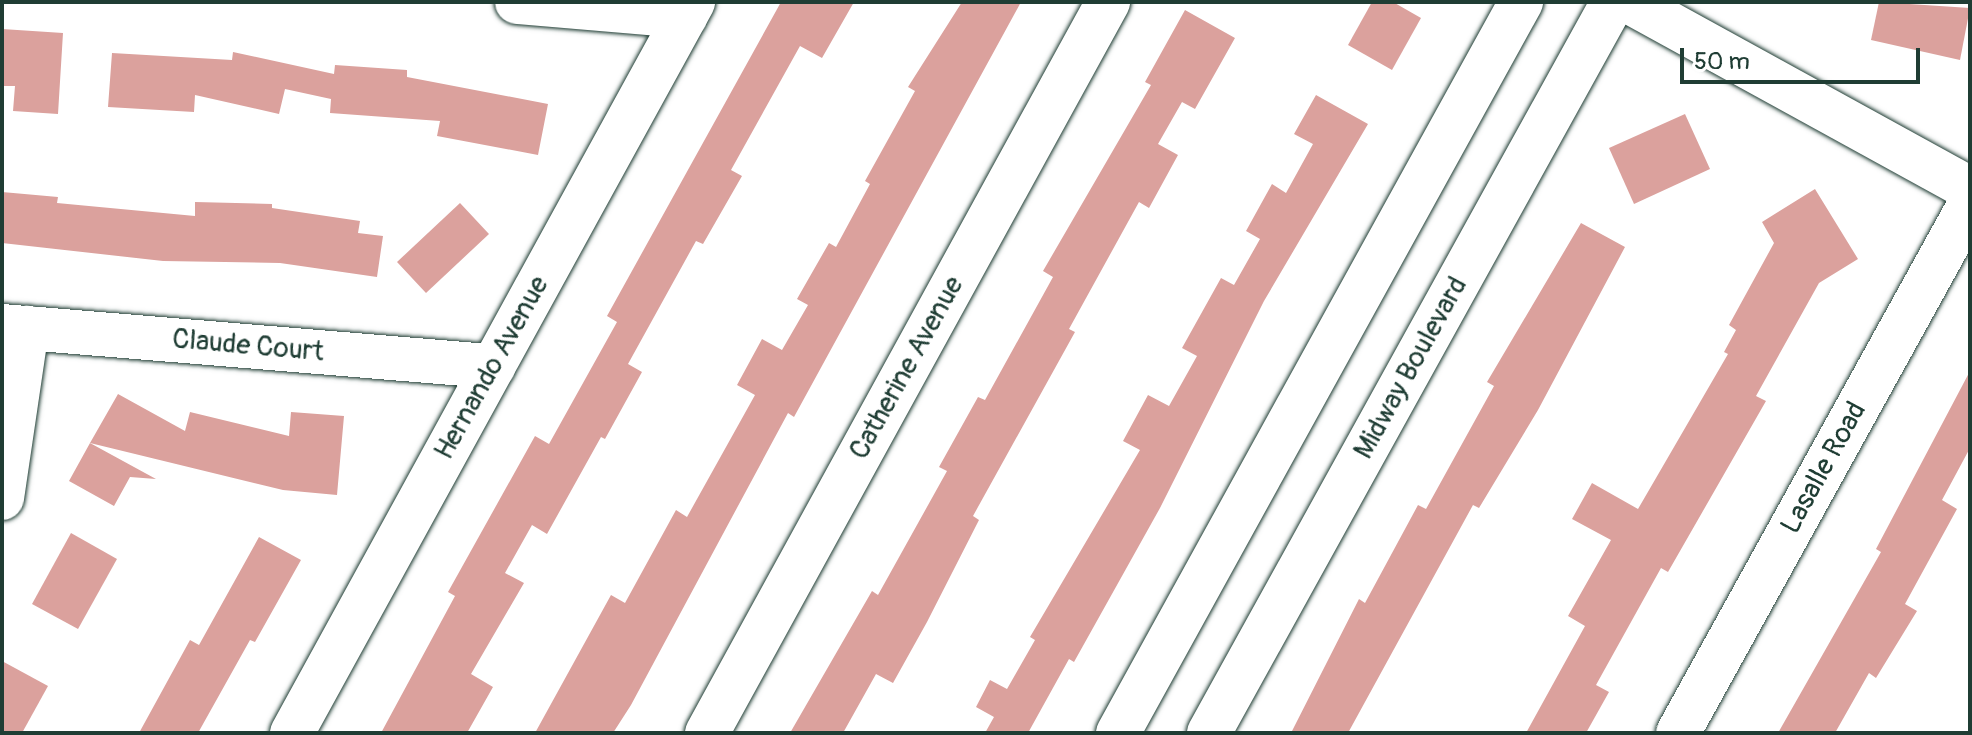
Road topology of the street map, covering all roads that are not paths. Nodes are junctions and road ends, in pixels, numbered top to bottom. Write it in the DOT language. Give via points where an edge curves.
graph roads {
  1 [pos="517,2"];
  2 [pos="1108,2"];
  3 [pos="1521,2"];
  4 [pos="1613,2"];
  5 [pos="1630,2"];
  6 [pos="689,9"];
  7 [pos="1970,189"];
  8 [pos="1970,204"];
  9 [pos="14,327"];
  10 [pos="493,366"];
  11 [pos="2,498"];
  12 [pos="292,733"];
  13 [pos="707,733"];
  14 [pos="1118,733"];
  15 [pos="1209,733"];
  16 [pos="1678,733"];
  1 -- 6 [label="street"];
  2 -- 13 [label="street, Catherine Avenue"];
  3 -- 14 [label="street"];
  4 -- 15 [label="street, Midway Boulevard"];
  5 -- 7 [label="street"];
  6 -- 10 [label="street, Hernando Avenue"];
  8 -- 16 [label="street, Lasalle Road"];
  9 -- 10 [label="street, Claude Court"];
  9 -- 11 [label="street"];
  10 -- 12 [label="street, Hernando Avenue"];
}
